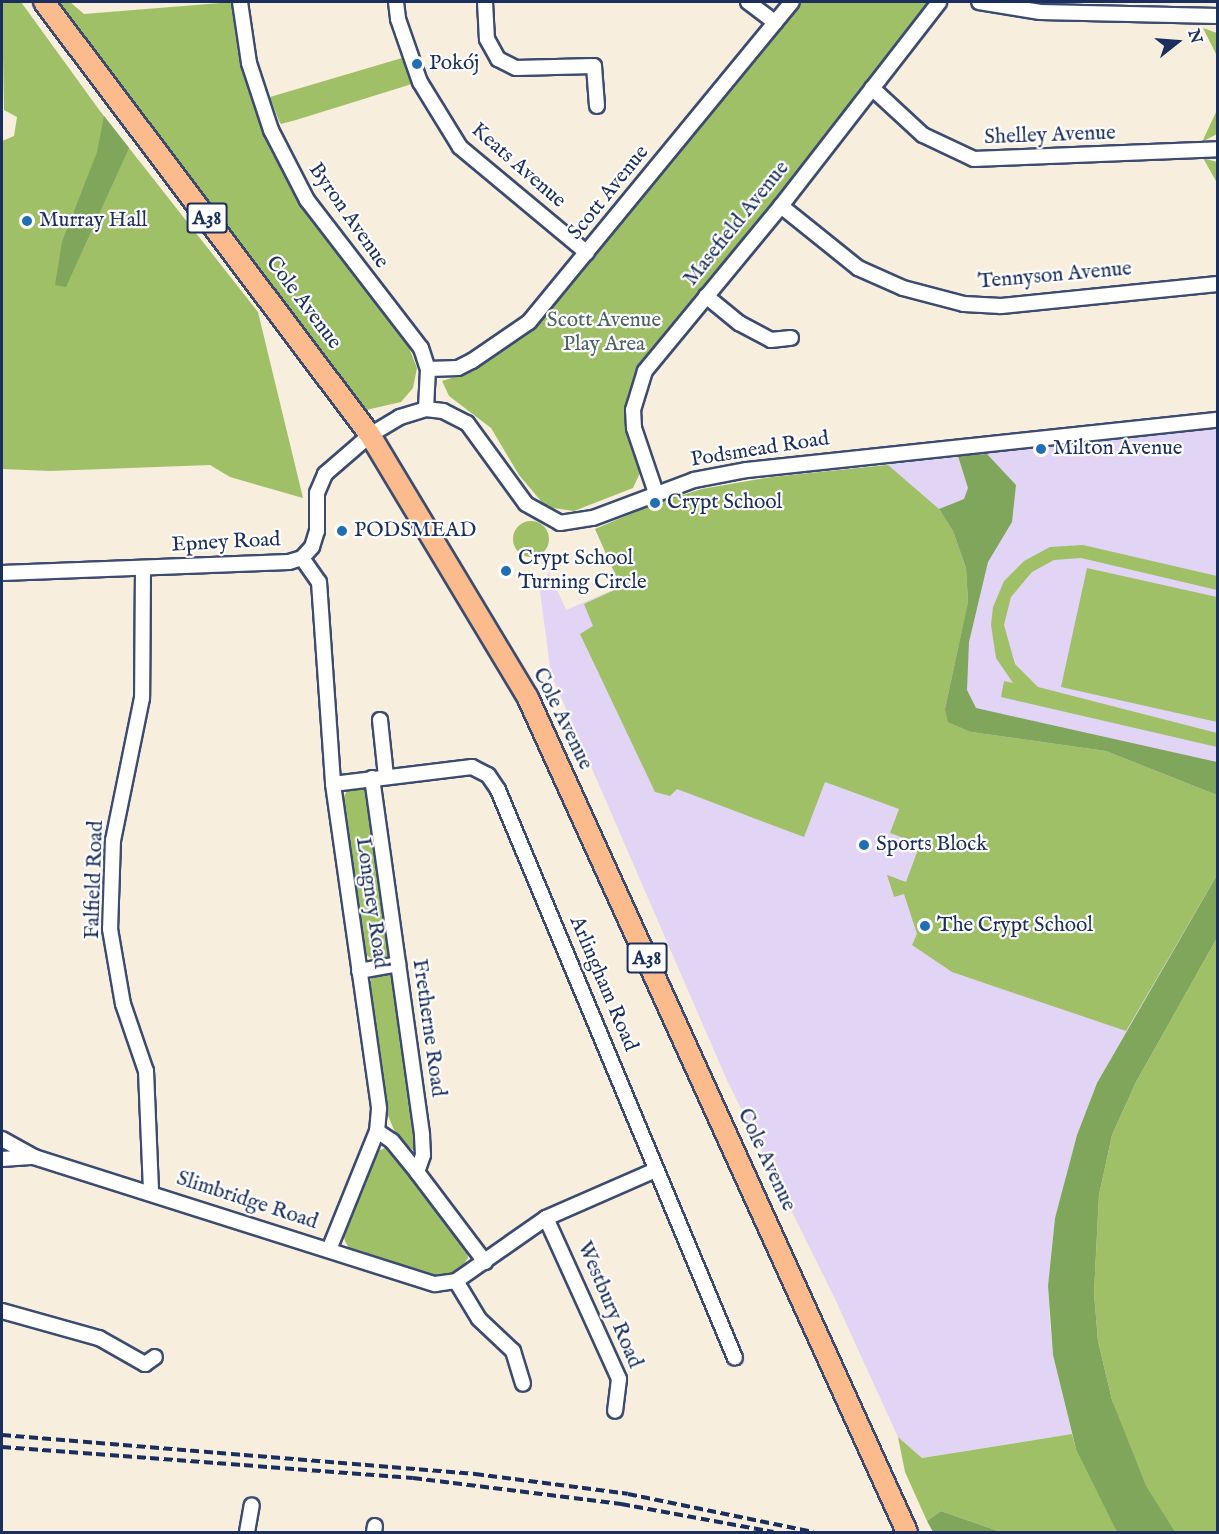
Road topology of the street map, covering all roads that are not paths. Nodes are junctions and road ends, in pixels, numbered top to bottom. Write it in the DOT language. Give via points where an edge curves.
graph roads {
  1 [pos="44,2"];
  2 [pos="240,2"];
  3 [pos="396,2"];
  4 [pos="485,2"];
  5 [pos="748,2"];
  6 [pos="792,2"];
  7 [pos="939,2"];
  8 [pos="979,2"];
  9 [pos="1016,6"];
  10 [pos="1218,16"];
  11 [pos="775,22"];
  12 [pos="872,88"];
  13 [pos="597,106"];
  14 [pos="1218,149"];
  15 [pos="781,206"];
  16 [pos="587,253"];
  17 [pos="1218,284"];
  18 [pos="706,296"];
  19 [pos="791,338"];
  20 [pos="428,369"];
  21 [pos="426,409"];
  22 [pos="1218,420"];
  23 [pos="370,435"];
  24 [pos="656,493"];
  25 [pos="302,558"];
  26 [pos="143,568"];
  27 [pos="2,573"];
  28 [pos="380,720"];
  29 [pos="379,777"];
  30 [pos="333,784"];
  31 [pos="398,964"];
  32 [pos="359,971"];
  33 [pos="377,1131"];
  34 [pos="2,1139"];
  35 [pos="34,1157"];
  36 [pos="2,1159"];
  37 [pos="656,1170"];
  38 [pos="417,1172"];
  39 [pos="152,1192"];
  40 [pos="546,1218"];
  41 [pos="329,1250"];
  42 [pos="485,1262"];
  43 [pos="451,1283"];
  44 [pos="2,1311"];
  45 [pos="735,1358"];
  46 [pos="148,1365"];
  47 [pos="522,1384"];
  48 [pos="615,1411"];
  49 [pos="252,1505"];
  50 [pos="247,1533"];
  51 [pos="907,1533"];
  1 -- 23 [label="highway, Cole Avenue / A38"];
  2 -- 20 [label="street, Byron Avenue" via="249,63 260,99 296,183 421,348"];
  3 -- 16 [label="street, Keats Avenue" via="420,82 460,147"];
  4 -- 13 [label="street" via="487,39 498,59 516,68 594,66"];
  5 -- 11 [label="street"];
  6 -- 11 [label="street, Scott Avenue"];
  7 -- 12 [label="street, Masefield Avenue"];
  8 -- 9 [label="street"];
  9 -- 10 [label="street"];
  11 -- 16 [label="street, Scott Avenue"];
  12 -- 14 [label="street, Shelley Avenue" via="923,135 974,159"];
  12 -- 15 [label="street, Masefield Avenue"];
  15 -- 17 [label="street, Tennyson Avenue" via="858,268 903,288 964,304 1001,306"];
  15 -- 18 [label="street, Masefield Avenue"];
  16 -- 20 [label="street, Scott Avenue" via="529,322 458,368"];
  18 -- 19 [label="street" via="739,322 771,340"];
  18 -- 24 [label="street, Masefield Avenue" via="645,371 633,410 634,428"];
  20 -- 21 [label="street, Byron Avenue"];
  21 -- 23 [label="street" via="400,417"];
  21 -- 24 [label="street, Podsmead Road" via="443,411 467,423 526,504 560,523 594,518"];
  22 -- 24 [label="street, Podsmead Road" via="787,465 715,476"];
  23 -- 25 [label="street, Epney Road" via="325,474 317,493 317,531 312,547"];
  23 -- 51 [label="highway, Cole Avenue / A38" via="528,698"];
  25 -- 26 [label="street, Epney Road" via="289,562"];
  25 -- 30 [label="street, Longney Road" via="319,582"];
  26 -- 27 [label="street, Epney Road"];
  26 -- 39 [label="street, Falfield Road" via="142,699 113,840 110,929 123,1004 146,1071"];
  28 -- 29 [label="street, Fretherne Road"];
  29 -- 30 [label="street, Arlingham Road"];
  29 -- 31 [label="street, Fretherne Road"];
  29 -- 37 [label="street, Arlingham Road" via="472,767 488,775 498,790"];
  30 -- 32 [label="street, Longney Road"];
  31 -- 32 [label="street"];
  31 -- 38 [label="street, Fretherne Road" via="422,1136 423,1155"];
  32 -- 33 [label="street, Longney Road" via="379,1109"];
  33 -- 38 [label="street" via="392,1141"];
  33 -- 41 [label="street, Longney Road"];
  34 -- 35 [label="street, Slimbridge Road"];
  35 -- 36 [label="street, Slimbridge Road"];
  35 -- 39 [label="street, Slimbridge Road"];
  37 -- 40 [label="street"];
  37 -- 45 [label="street, Arlingham Road"];
  38 -- 42 [label="street"];
  39 -- 41 [label="street, Slimbridge Road"];
  40 -- 42 [label="street"];
  40 -- 48 [label="street, Westbury Road" via="620,1379"];
  41 -- 43 [label="street, Slimbridge Road"];
  42 -- 43 [label="street"];
  43 -- 47 [label="street" via="479,1319 513,1351"];
  44 -- 46 [label="street" via="99,1338"];
  49 -- 50 [label="street"];
}
